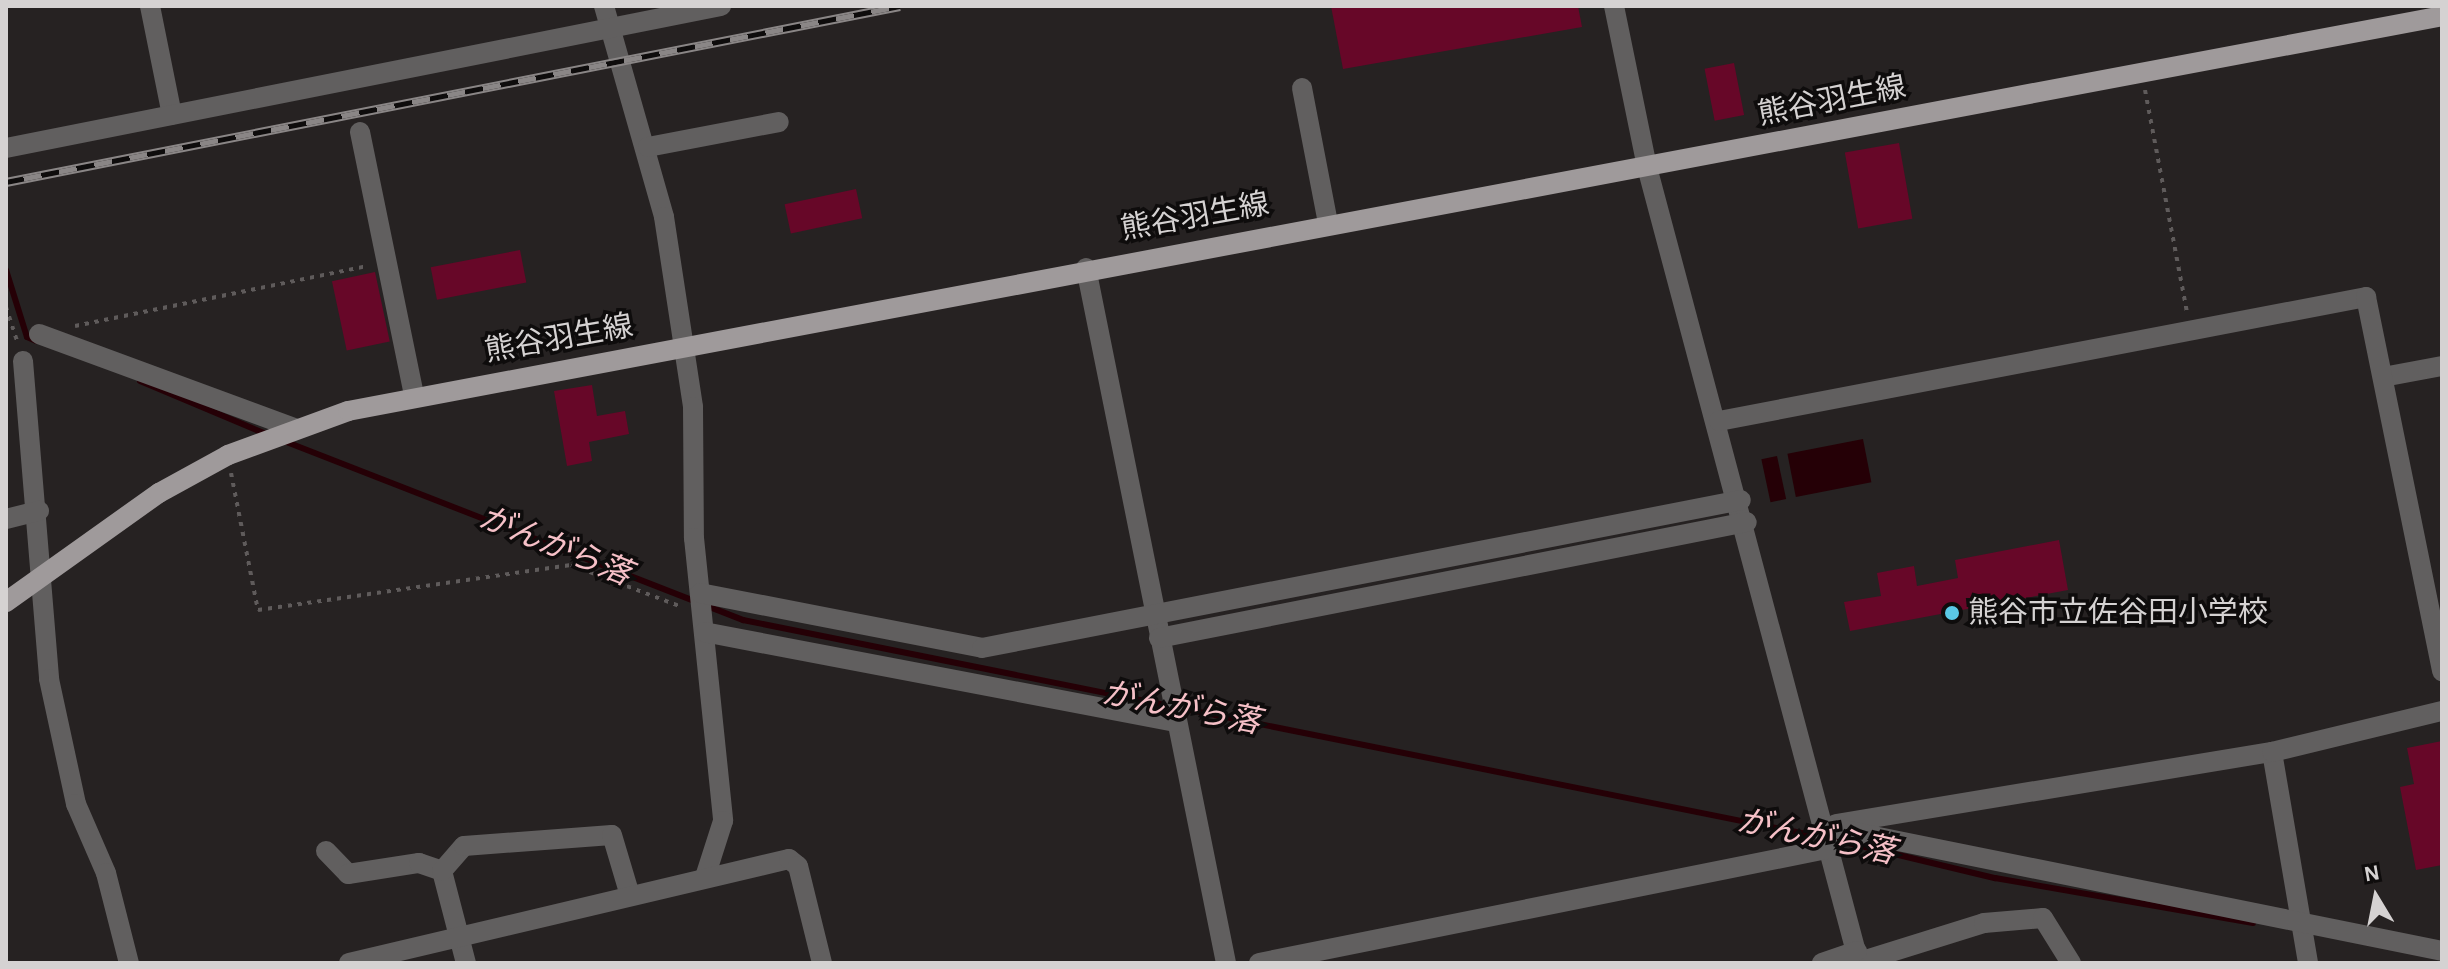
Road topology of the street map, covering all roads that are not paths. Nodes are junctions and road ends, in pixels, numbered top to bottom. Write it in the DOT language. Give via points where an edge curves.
graph roads {
  1 [pos="150,6"];
  2 [pos="604,6"];
  3 [pos="721,6"];
  4 [pos="1614,6"];
  5 [pos="2442,16"];
  6 [pos="610,29"];
  7 [pos="1302,88"];
  8 [pos="172,115"];
  9 [pos="779,122"];
  10 [pos="360,132"];
  11 [pos="648,147"];
  12 [pos="6,148"];
  13 [pos="1647,167"];
  14 [pos="1328,223"];
  15 [pos="1086,268"];
  16 [pos="39,334"];
  17 [pos="682,348"];
  18 [pos="23,361"];
  19 [pos="2442,366"];
  20 [pos="2383,377"];
  21 [pos="414,395"];
  22 [pos="1719,421"];
  23 [pos="292,429"];
  24 [pos="1741,500"];
  25 [pos="39,511"];
  26 [pos="6,519"];
  27 [pos="1747,522"];
  28 [pos="43,572"];
  29 [pos="700,593"];
  30 [pos="6,602"];
  31 [pos="1154,617"];
  32 [pos="703,623"];
  33 [pos="1159,638"];
  34 [pos="961,651"];
  35 [pos="2442,671"];
  36 [pos="957,678"];
  37 [pos="2442,711"];
  38 [pos="1176,720"];
  39 [pos="2272,752"];
  40 [pos="1828,837"];
  41 [pos="326,851"];
  42 [pos="442,871"];
  43 [pos="706,874"];
  44 [pos="629,892"];
  45 [pos="2305,924"];
  46 [pos="460,937"];
  47 [pos="2442,951"];
  48 [pos="2308,954"];
  49 [pos="1858,959"];
  50 [pos="129,963"];
  51 [pos="349,963"];
  52 [pos="466,963"];
  53 [pos="822,963"];
  54 [pos="1226,963"];
  55 [pos="1259,963"];
  56 [pos="1822,963"];
  57 [pos="2071,963"];
  1 -- 8 [label="street"];
  2 -- 6 [label="street"];
  3 -- 6 [label="street"];
  4 -- 13 [label="street"];
  5 -- 13 [label="main road, 熊谷羽生線"];
  6 -- 8 [label="street"];
  6 -- 11 [label="street"];
  7 -- 14 [label="street"];
  8 -- 12 [label="street"];
  9 -- 11 [label="street"];
  10 -- 21 [label="street"];
  11 -- 17 [label="street"];
  13 -- 14 [label="main road, 熊谷羽生線"];
  13 -- 22 [label="street"];
  14 -- 15 [label="main road, 熊谷羽生線"];
  15 -- 17 [label="main road, 熊谷羽生線"];
  15 -- 31 [label="street"];
  16 -- 23 [label="street"];
  17 -- 21 [label="main road, 熊谷羽生線"];
  17 -- 29 [label="street" via="693,407 688,426"];
  18 -- 25 [label="street"];
  19 -- 20 [label="street"];
  20 -- 22 [label="street" via="2366,297"];
  20 -- 35 [label="street"];
  21 -- 23 [label="main road, 熊谷羽生線"];
  22 -- 24 [label="street"];
  23 -- 28 [label="main road, 熊谷羽生線" via="228,455"];
  24 -- 27 [label="street"];
  24 -- 31 [label="street"];
  25 -- 26 [label="street"];
  25 -- 28 [label="street"];
  27 -- 33 [label="street"];
  27 -- 40 [label="street"];
  28 -- 30 [label="main road, 熊谷羽生線"];
  28 -- 50 [label="street" via="49,679 76,804 106,873"];
  29 -- 32 [label="street"];
  29 -- 34 [label="street"];
  31 -- 33 [label="street"];
  31 -- 34 [label="street"];
  32 -- 36 [label="street"];
  32 -- 43 [label="street" via="723,821"];
  33 -- 38 [label="street"];
  34 -- 36 [label="street"];
  36 -- 38 [label="street"];
  37 -- 39 [label="street"];
  38 -- 54 [label="street"];
  39 -- 40 [label="street"];
  39 -- 45 [label="street"];
  40 -- 45 [label="street"];
  40 -- 49 [label="street"];
  40 -- 55 [label="street"];
  41 -- 42 [label="street" via="348,874 419,863"];
  42 -- 44 [label="street" via="464,846 612,835"];
  42 -- 46 [label="street"];
  43 -- 44 [label="street"];
  43 -- 53 [label="street" via="789,859 798,866"];
  44 -- 46 [label="street"];
  45 -- 47 [label="street"];
  45 -- 48 [label="street"];
  46 -- 51 [label="street"];
  46 -- 52 [label="street"];
  49 -- 56 [label="street"];
  49 -- 57 [label="street" via="1984,923 2043,918"];
}
